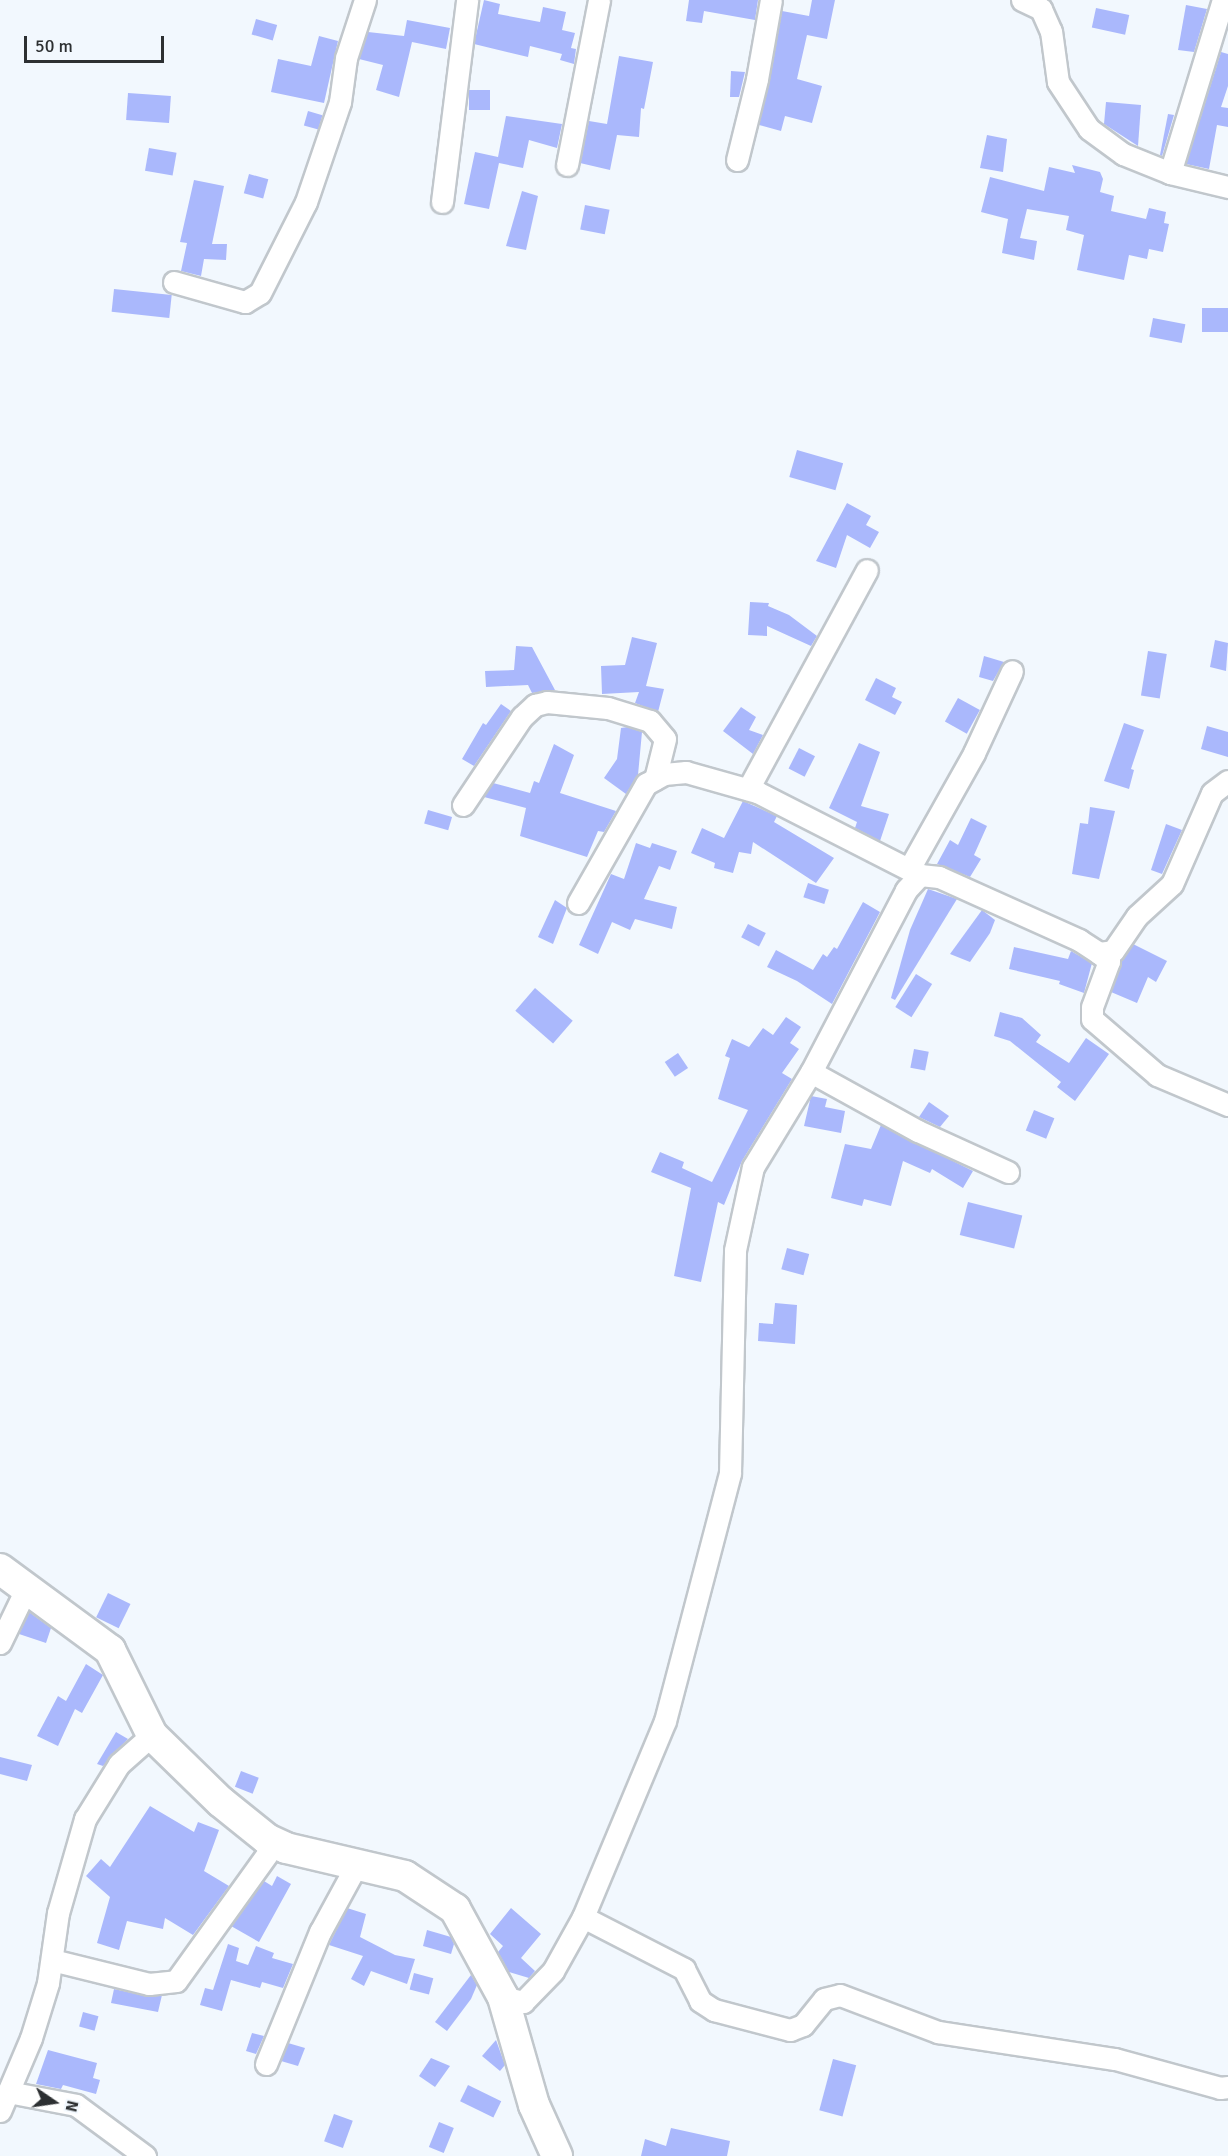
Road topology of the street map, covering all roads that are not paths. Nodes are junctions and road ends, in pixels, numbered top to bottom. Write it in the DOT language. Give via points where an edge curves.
graph roads {
  1 [pos="365,0"];
  2 [pos="466,0"];
  3 [pos="600,0"];
  4 [pos="771,0"];
  5 [pos="1022,0"];
  6 [pos="1223,0"];
  7 [pos="737,160"];
  8 [pos="567,165"];
  9 [pos="1170,173"];
  10 [pos="1228,187"];
  11 [pos="442,202"];
  12 [pos="174,282"];
  13 [pos="867,570"];
  14 [pos="1012,671"];
  15 [pos="655,779"];
  16 [pos="1228,781"];
  17 [pos="748,789"];
  18 [pos="463,806"];
  19 [pos="915,872"];
  20 [pos="578,903"];
  21 [pos="1099,953"];
  22 [pos="811,1072"];
  23 [pos="1228,1105"];
  24 [pos="1008,1172"];
  25 [pos="0,1569"];
  26 [pos="26,1589"];
  27 [pos="0,1643"];
  28 [pos="152,1735"];
  29 [pos="275,1843"];
  30 [pos="357,1864"];
  31 [pos="583,1917"];
  32 [pos="52,1960"];
  33 [pos="503,1997"];
  34 [pos="266,2064"];
  35 [pos="1228,2087"];
  36 [pos="4,2102"];
  37 [pos="145,2156"];
  38 [pos="557,2156"];
  1 -- 12 [label="street" via="346,58 340,102 310,192 260,293 245,302"];
  2 -- 11 [label="street"];
  3 -- 8 [label="street"];
  4 -- 7 [label="street"];
  5 -- 9 [label="street" via="1041,9 1051,31 1058,81 1089,129 1123,154"];
  6 -- 9 [label="street"];
  9 -- 10 [label="street"];
  13 -- 17 [label="street"];
  14 -- 19 [label="street"];
  15 -- 17 [label="street" via="686,772"];
  15 -- 18 [label="street" via="665,739 650,721 608,708 547,702 535,705 522,717"];
  15 -- 20 [label="street" via="646,784 632,805"];
  16 -- 21 [label="street" via="1212,793 1172,884 1137,916 1113,951"];
  17 -- 19 [label="street"];
  19 -- 21 [label="street" via="939,877 1079,940"];
  19 -- 22 [label="street"];
  21 -- 23 [label="street" via="1109,961 1092,1007 1092,1019 1157,1075"];
  22 -- 24 [label="street" via="918,1131"];
  22 -- 31 [label="street" via="753,1167 735,1250 730,1473 665,1721"];
  25 -- 26 [label="street"];
  26 -- 27 [label="street"];
  26 -- 28 [label="street" via="110,1650"];
  28 -- 29 [label="street" via="221,1802"];
  28 -- 32 [label="street" via="119,1764 85,1819 58,1913"];
  29 -- 30 [label="street"];
  29 -- 32 [label="street" via="176,1981 150,1983"];
  30 -- 33 [label="street" via="405,1876 455,1909"];
  30 -- 34 [label="street" via="320,1932"];
  31 -- 33 [label="street" via="553,1971 523,2002"];
  31 -- 35 [label="street" via="684,1969 700,2001 714,2010 790,2030 803,2025 824,1999 840,1995 938,2032 1115,2059"];
  32 -- 36 [label="street" via="31,2038"];
  33 -- 38 [label="street" via="534,2104"];
  36 -- 37 [label="street" via="76,2105"];
}
